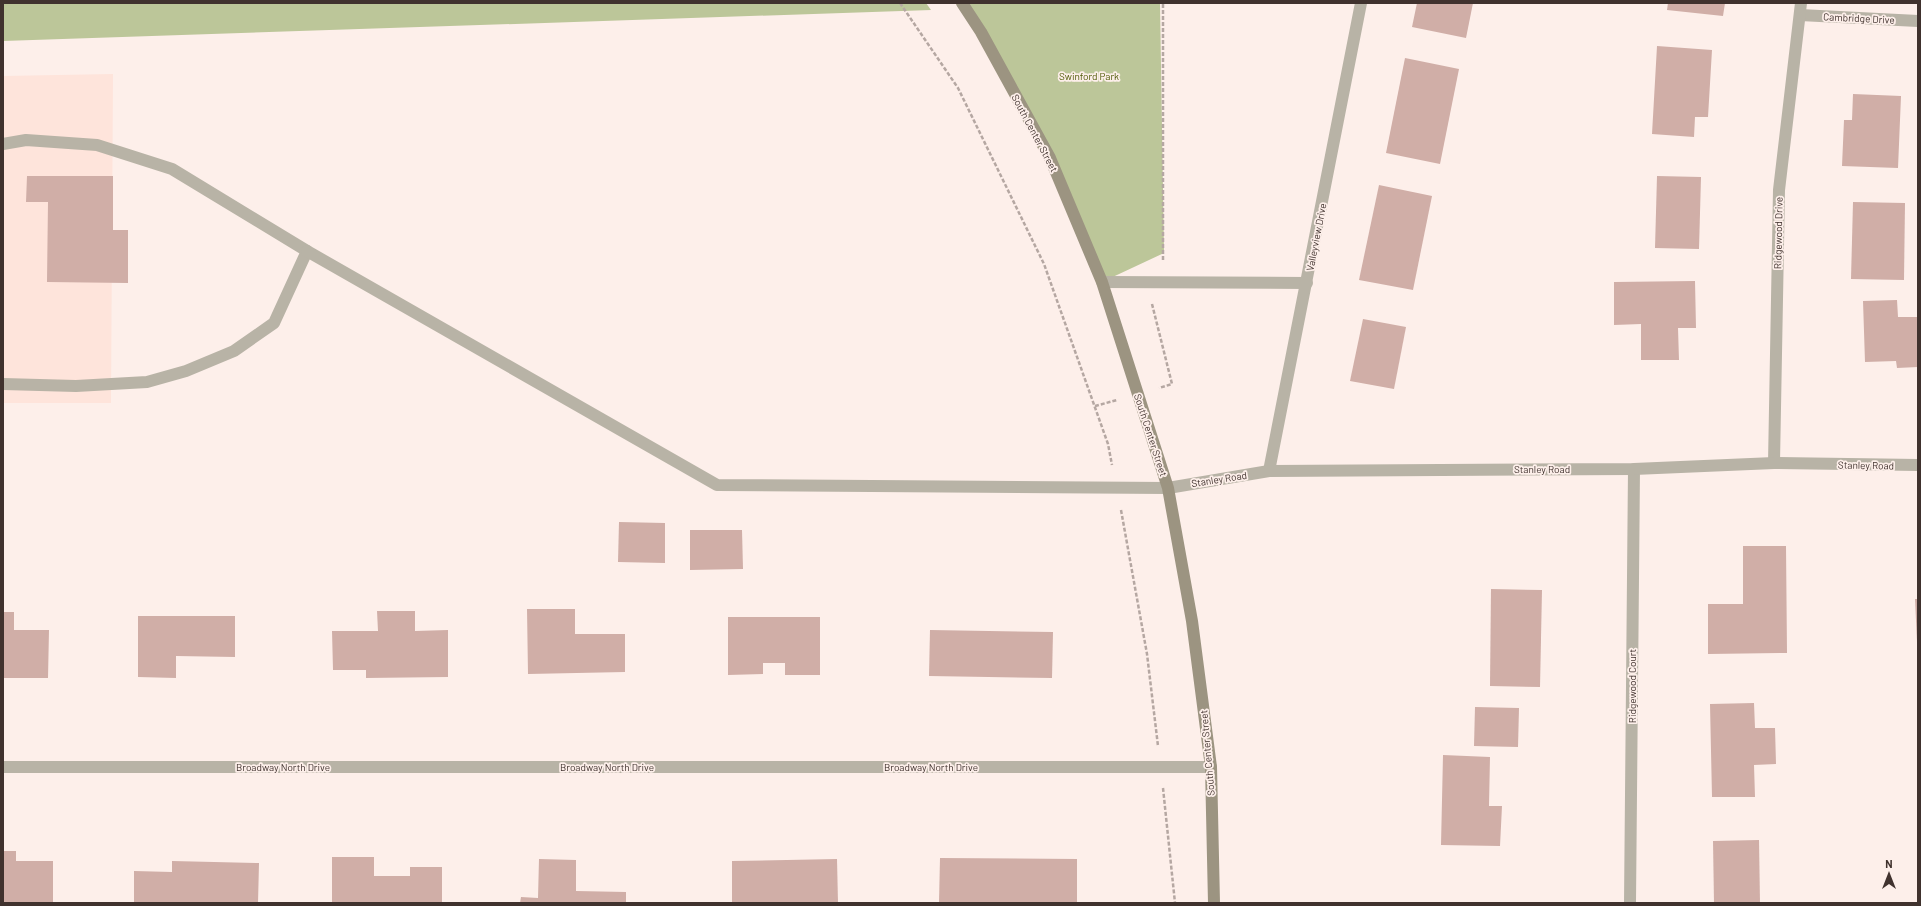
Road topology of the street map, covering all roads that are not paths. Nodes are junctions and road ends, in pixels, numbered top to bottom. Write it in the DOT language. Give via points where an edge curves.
graph roads {
  1 [pos="962,3"];
  2 [pos="1361,3"];
  3 [pos="1800,9"];
  4 [pos="1918,21"];
  5 [pos="3,144"];
  6 [pos="307,251"];
  7 [pos="1102,282"];
  8 [pos="1307,283"];
  9 [pos="3,384"];
  10 [pos="1774,463"];
  11 [pos="1918,465"];
  12 [pos="1634,469"];
  13 [pos="1269,471"];
  14 [pos="1168,488"];
  15 [pos="3,767"];
  16 [pos="1211,767"];
  17 [pos="1214,903"];
  18 [pos="1630,903"];
  1 -- 7 [label="main road, South Center Street" via="981,32 1050,158"];
  2 -- 8 [label="street, Valleyview Drive"];
  3 -- 4 [label="street, Cambridge Drive"];
  3 -- 10 [label="street, Ridgewood Drive" via="1779,190"];
  5 -- 6 [label="street, Stanley Road" via="26,140 96,144 172,170"];
  6 -- 9 [label="street" via="274,323 234,351 186,371 148,382 76,386"];
  6 -- 14 [label="street, Stanley Road" via="717,485"];
  7 -- 8 [label="street"];
  7 -- 14 [label="main road, South Center Street"];
  8 -- 13 [label="street, Valleyview Drive"];
  10 -- 11 [label="street, Stanley Road"];
  10 -- 12 [label="street, Stanley Road"];
  12 -- 13 [label="street, Stanley Road"];
  12 -- 18 [label="street, Ridgewood Court"];
  13 -- 14 [label="street, Stanley Road"];
  14 -- 16 [label="main road, South Center Street" via="1192,621"];
  15 -- 16 [label="street, Broadway North Drive"];
  16 -- 17 [label="main road, South Center Street"];
}
